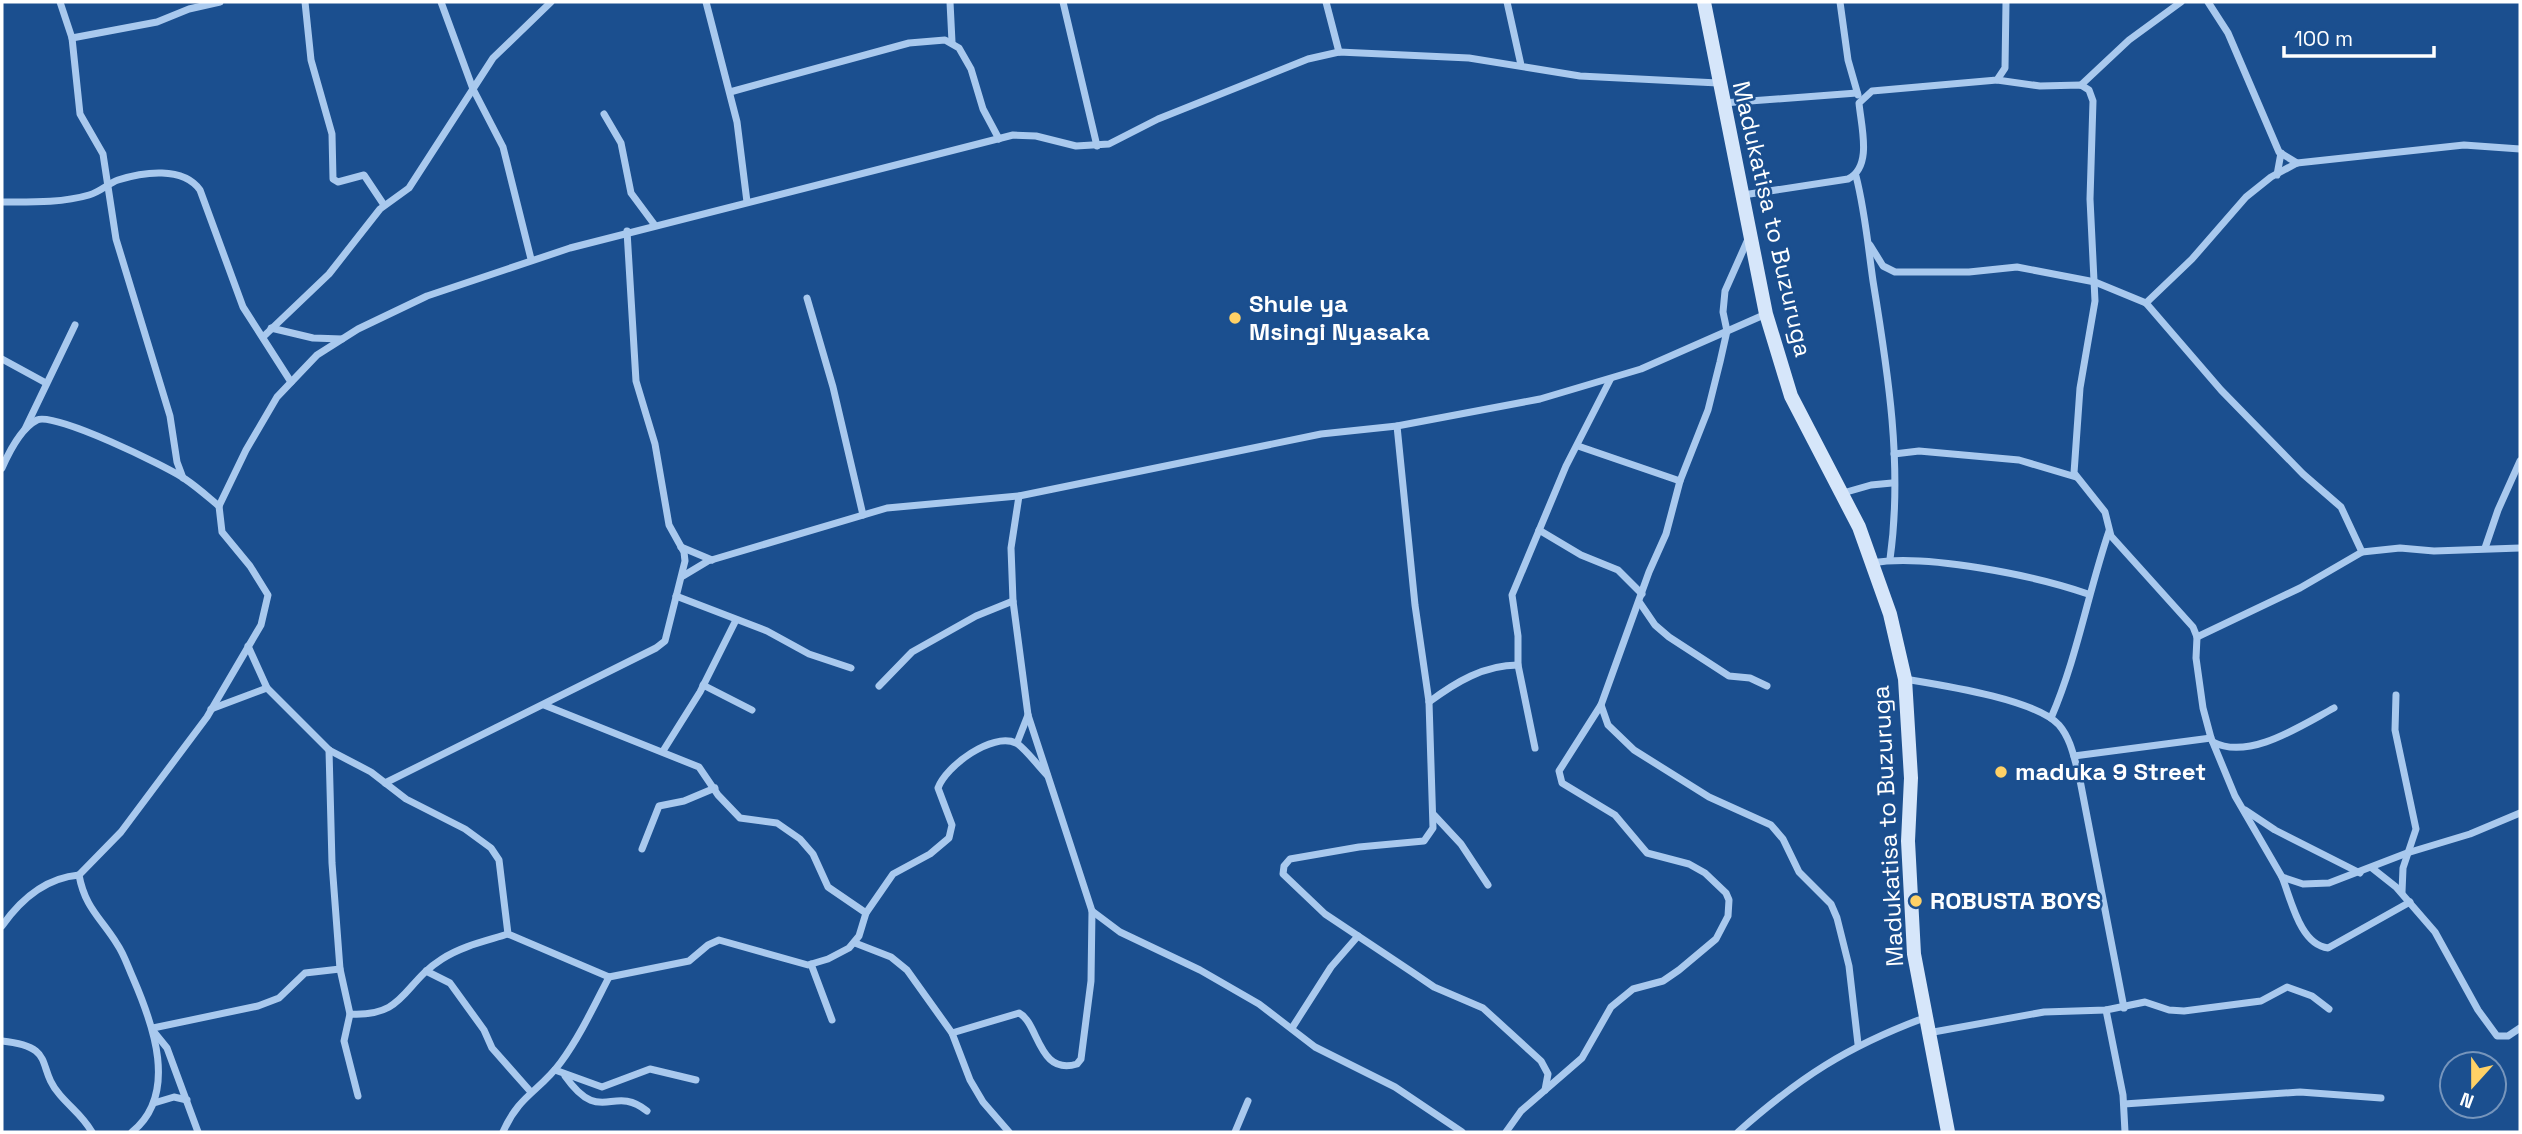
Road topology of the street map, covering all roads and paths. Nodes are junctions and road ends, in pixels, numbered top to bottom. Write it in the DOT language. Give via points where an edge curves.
graph roads {
  1 [pos="60,2"];
  2 [pos="220,2"];
  3 [pos="305,2"];
  4 [pos="441,2"];
  5 [pos="551,2"];
  6 [pos="706,2"];
  7 [pos="950,2"];
  8 [pos="1063,2"];
  9 [pos="1326,2"];
  10 [pos="1507,2"];
  11 [pos="1704,2"];
  12 [pos="1840,2"];
  13 [pos="2006,2"];
  14 [pos="2182,2"];
  15 [pos="2208,2"];
  16 [pos="72,38"];
  17 [pos="952,42"];
  18 [pos="1339,52"];
  19 [pos="1521,65"];
  20 [pos="1997,80"];
  21 [pos="1718,83"];
  22 [pos="2081,85"];
  23 [pos="473,89"];
  24 [pos="730,92"];
  25 [pos="1857,93"];
  26 [pos="1723,103"];
  27 [pos="1859,103"];
  28 [pos="604,114"];
  29 [pos="999,139"];
  30 [pos="1097,145"];
  31 [pos="2520,149"];
  32 [pos="2281,153"];
  33 [pos="2297,163"];
  34 [pos="2277,174"];
  35 [pos="1856,176"];
  36 [pos="109,186"];
  37 [pos="1743,195"];
  38 [pos="2,202"];
  39 [pos="747,202"];
  40 [pos="384,205"];
  41 [pos="654,224"];
  42 [pos="627,231"];
  43 [pos="1751,234"];
  44 [pos="1870,245"];
  45 [pos="531,259"];
  46 [pos="2095,282"];
  47 [pos="807,298"];
  48 [pos="2146,303"];
  49 [pos="1766,314"];
  50 [pos="75,325"];
  51 [pos="271,328"];
  52 [pos="1727,331"];
  53 [pos="262,337"];
  54 [pos="342,339"];
  55 [pos="2,359"];
  56 [pos="1610,380"];
  57 [pos="291,382"];
  58 [pos="47,383"];
  59 [pos="1396,426"];
  60 [pos="23,433"];
  61 [pos="1578,446"];
  62 [pos="1894,454"];
  63 [pos="2520,461"];
  64 [pos="3,464"];
  65 [pos="2076,477"];
  66 [pos="183,478"];
  67 [pos="1680,481"];
  68 [pos="1892,483"];
  69 [pos="1843,494"];
  70 [pos="1019,496"];
  71 [pos="219,506"];
  72 [pos="863,515"];
  73 [pos="1539,530"];
  74 [pos="2109,531"];
  75 [pos="681,547"];
  76 [pos="2486,548"];
  77 [pos="2520,548"];
  78 [pos="2362,552"];
  79 [pos="1890,559"];
  80 [pos="713,560"];
  81 [pos="1872,562"];
  82 [pos="682,576"];
  83 [pos="1642,594"];
  84 [pos="2088,594"];
  85 [pos="676,596"];
  86 [pos="1013,601"];
  87 [pos="1640,603"];
  88 [pos="736,620"];
  89 [pos="2197,637"];
  90 [pos="248,646"];
  91 [pos="1518,665"];
  92 [pos="851,668"];
  93 [pos="1905,679"];
  94 [pos="703,685"];
  95 [pos="879,686"];
  96 [pos="1767,686"];
  97 [pos="267,688"];
  98 [pos="2396,695"];
  99 [pos="1429,702"];
  100 [pos="544,705"];
  101 [pos="1601,705"];
  102 [pos="2333,708"];
  103 [pos="211,709"];
  104 [pos="752,710"];
  105 [pos="1028,715"];
  106 [pos="2051,718"];
  107 [pos="2212,740"];
  108 [pos="1017,743"];
  109 [pos="1535,748"];
  110 [pos="329,750"];
  111 [pos="663,751"];
  112 [pos="2074,756"];
  113 [pos="1047,775"];
  114 [pos="384,783"];
  115 [pos="715,788"];
  116 [pos="2242,808"];
  117 [pos="2520,813"];
  118 [pos="1434,815"];
  119 [pos="642,849"];
  120 [pos="2407,853"];
  121 [pos="2372,868"];
  122 [pos="2360,873"];
  123 [pos="79,875"];
  124 [pos="2282,877"];
  125 [pos="1488,885"];
  126 [pos="2402,893"];
  127 [pos="2410,902"];
  128 [pos="1092,911"];
  129 [pos="866,913"];
  130 [pos="2,926"];
  131 [pos="508,934"];
  132 [pos="1358,936"];
  133 [pos="855,943"];
  134 [pos="811,964"];
  135 [pos="340,969"];
  136 [pos="426,971"];
  137 [pos="609,977"];
  138 [pos="2124,1008"];
  139 [pos="2329,1009"];
  140 [pos="2106,1010"];
  141 [pos="350,1014"];
  142 [pos="832,1020"];
  143 [pos="1926,1026"];
  144 [pos="1292,1028"];
  145 [pos="2520,1028"];
  146 [pos="153,1030"];
  147 [pos="952,1033"];
  148 [pos="2,1041"];
  149 [pos="1858,1044"];
  150 [pos="555,1070"];
  151 [pos="564,1075"];
  152 [pos="696,1080"];
  153 [pos="1545,1090"];
  154 [pos="530,1091"];
  155 [pos="358,1096"];
  156 [pos="2381,1098"];
  157 [pos="187,1100"];
  158 [pos="1248,1101"];
  159 [pos="154,1102"];
  160 [pos="2124,1104"];
  161 [pos="647,1111"];
  162 [pos="92,1132"];
  163 [pos="132,1132"];
  164 [pos="198,1132"];
  165 [pos="503,1132"];
  166 [pos="1009,1132"];
  167 [pos="1235,1132"];
  168 [pos="1462,1132"];
  169 [pos="1506,1132"];
  170 [pos="1738,1132"];
  171 [pos="1948,1132"];
  172 [pos="2125,1132"];
  1 -- 16 [label="street"];
  2 -- 16 [label="street" via="157,22"];
  3 -- 40 [label="street" via="311,60 330,121 333,178 338,182 364,174"];
  4 -- 23 [label="street"];
  5 -- 23 [label="street" via="493,58"];
  6 -- 24 [label="street"];
  7 -- 17 [label="street"];
  8 -- 30 [label="street"];
  9 -- 18 [label="street"];
  10 -- 19 [label="street"];
  11 -- 21 [label="main road, Madukatisa to Buzuruga"];
  12 -- 25 [label="street"];
  13 -- 20 [label="street" via="2005,68"];
  14 -- 22 [label="street" via="2129,40"];
  15 -- 32 [label="street" via="2228,33"];
  16 -- 36 [label="street" via="80,114 103,154"];
  17 -- 24 [label="street" via="909,43"];
  17 -- 29 [label="street" via="971,69 983,109"];
  18 -- 19 [label="street"];
  18 -- 30 [label="street" via="1308,59 1158,119 1117,142"];
  19 -- 21 [label="street" via="1580,76"];
  20 -- 22 [label="street"];
  20 -- 27 [label="street" via="1872,91"];
  21 -- 26 [label="main road, Madukatisa to Buzuruga"];
  22 -- 46 [label="street" via="2089,90 2094,116 2090,199"];
  23 -- 40 [label="street" via="419,176 400,197"];
  23 -- 45 [label="street" via="503,147"];
  24 -- 39 [label="street"];
  25 -- 26 [label="street"];
  25 -- 27 [label="street"];
  26 -- 37 [label="main road, Madukatisa to Buzuruga"];
  27 -- 35 [label="street" via="1863,160"];
  28 -- 41 [label="street" via="621,143 631,193"];
  29 -- 30 [label="street" via="1026,135 1068,145"];
  29 -- 39 [label="street"];
  31 -- 33 [label="street" via="2464,145"];
  32 -- 33 [label="street"];
  32 -- 34 [label="street"];
  33 -- 34 [label="street"];
  34 -- 48 [label="street" via="2246,197"];
  35 -- 37 [label="street"];
  35 -- 44 [label="street"];
  36 -- 38 [label="street" via="70,198"];
  36 -- 53 [label="street" via="115,181 166,173 197,185 243,307"];
  36 -- 66 [label="street" via="116,239 166,402"];
  37 -- 43 [label="main road, Madukatisa to Buzuruga"];
  39 -- 41 [label="street"];
  40 -- 51 [label="street" via="329,274"];
  41 -- 42 [label="street"];
  42 -- 45 [label="street"];
  42 -- 75 [label="street" via="636,381 655,444 669,525"];
  43 -- 49 [label="main road, Madukatisa to Buzuruga"];
  43 -- 52 [label="street" via="1725,291"];
  44 -- 46 [label="street" via="1883,266 1895,272 2017,267"];
  44 -- 62 [label="street" via="1885,340"];
  45 -- 54 [label="street" via="427,296"];
  46 -- 48 [label="street"];
  46 -- 65 [label="street" via="2093,323 2080,388"];
  47 -- 72 [label="street"];
  48 -- 78 [label="street" via="2221,390 2341,507"];
  49 -- 52 [label="street"];
  49 -- 69 [label="main road, Madukatisa to Buzuruga" via="1791,396"];
  50 -- 58 [label="street"];
  51 -- 53 [label="street"];
  51 -- 54 [label="street"];
  52 -- 56 [label="street"];
  52 -- 67 [label="street" via="1708,410"];
  53 -- 57 [label="street"];
  54 -- 57 [label="street" via="317,355"];
  55 -- 58 [label="street"];
  56 -- 59 [label="street" via="1509,406"];
  56 -- 61 [label="street"];
  57 -- 71 [label="street" via="276,397"];
  58 -- 60 [label="street"];
  59 -- 70 [label="street" via="1321,435"];
  59 -- 99 [label="street"];
  60 -- 64 [label="street"];
  60 -- 66 [label="street" via="37,420 62,422"];
  61 -- 67 [label="street"];
  61 -- 73 [label="street"];
  62 -- 65 [label="street" via="1950,453 2019,460"];
  62 -- 68 [label="street"];
  63 -- 76 [label="street"];
  65 -- 74 [label="street" via="2105,512"];
  66 -- 71 [label="street"];
  67 -- 83 [label="street" via="1671,521"];
  68 -- 69 [label="street"];
  68 -- 79 [label="street"];
  69 -- 81 [label="main road, Madukatisa to Buzuruga"];
  70 -- 72 [label="street" via="887,508"];
  70 -- 86 [label="street" via="1011,548"];
  71 -- 90 [label="street" via="222,532 268,595 266,611"];
  72 -- 80 [label="street"];
  73 -- 83 [label="street" via="1581,555 1619,570"];
  73 -- 91 [label="street" via="1512,596"];
  74 -- 84 [label="street"];
  74 -- 89 [label="street"];
  75 -- 80 [label="street"];
  75 -- 82 [label="street" via="685,561"];
  76 -- 77 [label="street"];
  76 -- 78 [label="street"];
  78 -- 89 [label="street" via="2300,588"];
  79 -- 81 [label="street"];
  79 -- 84 [label="street" via="2046,582"];
  80 -- 82 [label="street"];
  81 -- 93 [label="main road, Madukatisa to Buzuruga"];
  82 -- 85 [label="street"];
  83 -- 87 [label="street"];
  84 -- 106 [label="street" via="2076,654"];
  85 -- 88 [label="street"];
  85 -- 100 [label="street" via="665,641"];
  86 -- 95 [label="street" via="912,652"];
  86 -- 105 [label="street"];
  87 -- 96 [label="street" via="1668,637 1729,676"];
  87 -- 101 [label="street"];
  88 -- 92 [label="street"];
  88 -- 94 [label="street"];
  89 -- 107 [label="street" via="2199,683"];
  90 -- 97 [label="street"];
  90 -- 103 [label="street"];
  91 -- 99 [label="street" via="1481,671"];
  91 -- 109 [label="street"];
  93 -- 106 [label="street" via="1990,696"];
  93 -- 143 [label="main road, Madukatisa to Buzuruga" via="1911,906"];
  94 -- 104 [label="street"];
  94 -- 111 [label="street"];
  97 -- 103 [label="street"];
  97 -- 110 [label="street"];
  98 -- 120 [label="street" via="2395,730 2416,829"];
  99 -- 118 [label="street"];
  100 -- 111 [label="street"];
  100 -- 114 [label="street"];
  101 -- 149 [label="street" via="1608,725 1634,750 1709,797 1771,825 1783,839 1799,872 1831,905 1837,918 1849,966"];
  101 -- 153 [label="street" via="1560,764 1562,783 1615,815 1647,853 1689,863 1704,873 1726,893 1728,916 1716,939 1679,971 1633,989 1611,1007 1587,1052"];
  102 -- 107 [label="street" via="2285,736 2230,749"];
  103 -- 123 [label="street" via="121,832"];
  105 -- 108 [label="street"];
  105 -- 113 [label="street"];
  106 -- 112 [label="street" via="2066,735"];
  107 -- 112 [label="street"];
  107 -- 116 [label="street"];
  108 -- 113 [label="street"];
  108 -- 129 [label="street" via="983,746 944,777 939,788 952,825 949,838 893,874"];
  110 -- 114 [label="street"];
  110 -- 135 [label="street"];
  111 -- 115 [label="street" via="699,767"];
  112 -- 138 [label="street"];
  113 -- 128 [label="street"];
  114 -- 131 [label="street" via="491,848 499,860"];
  115 -- 119 [label="street" via="659,806"];
  115 -- 129 [label="street" via="740,818 777,823 800,839 814,854 828,887"];
  116 -- 122 [label="street"];
  116 -- 124 [label="street"];
  117 -- 120 [label="street"];
  118 -- 125 [label="street" via="1461,844"];
  118 -- 132 [label="street" via="1433,828 1424,841 1320,853 1290,859 1284,866 1283,874 1294,888"];
  120 -- 121 [label="street"];
  120 -- 126 [label="street"];
  121 -- 122 [label="street"];
  121 -- 126 [label="street"];
  122 -- 124 [label="street" via="2316,885"];
  123 -- 130 [label="street" via="63,877 29,894"];
  123 -- 146 [label="street" via="87,905 119,946"];
  124 -- 127 [label="street" via="2307,936 2321,947"];
  126 -- 127 [label="street"];
  127 -- 145 [label="street" via="2435,932 2497,1036 2508,1036"];
  128 -- 144 [label="street" via="1120,932 1259,1004"];
  128 -- 147 [label="street" via="1091,981 1077,1064 1068,1066 1048,1056 1019,1013"];
  129 -- 133 [label="street"];
  131 -- 136 [label="street" via="453,953"];
  131 -- 137 [label="street"];
  132 -- 144 [label="street" via="1331,967"];
  132 -- 153 [label="street" via="1434,987 1483,1009 1541,1061 1548,1074"];
  133 -- 134 [label="street" via="828,960"];
  133 -- 147 [label="street" via="899,962"];
  134 -- 137 [label="street" via="719,940 689,961"];
  134 -- 142 [label="street"];
  135 -- 141 [label="street"];
  135 -- 146 [label="street" via="306,973 279,998 258,1006"];
  136 -- 141 [label="street" via="394,1007 370,1015"];
  136 -- 154 [label="street" via="450,983 492,1048"];
  137 -- 150 [label="street"];
  138 -- 139 [label="street" via="2145,1002 2184,1011 2261,1001 2287,987 2312,996"];
  138 -- 140 [label="street"];
  140 -- 143 [label="street"];
  140 -- 160 [label="street"];
  141 -- 155 [label="street" via="345,1041"];
  143 -- 149 [label="street"];
  143 -- 171 [label="main road, Madukatisa to Buzuruga"];
  144 -- 168 [label="street" via="1315,1047 1395,1087"];
  146 -- 157 [label="street" via="167,1048"];
  146 -- 159 [label="street" via="158,1052"];
  147 -- 166 [label="street" via="983,1102"];
  148 -- 162 [label="street" via="44,1057 54,1087"];
  149 -- 170 [label="street" via="1824,1063"];
  150 -- 151 [label="street"];
  150 -- 154 [label="street"];
  151 -- 152 [label="street" via="602,1087 650,1069"];
  151 -- 161 [label="street" via="594,1103 630,1100"];
  153 -- 169 [label="street"];
  154 -- 165 [label="street"];
  156 -- 160 [label="street" via="2300,1091"];
  157 -- 159 [label="street" via="174,1097"];
  157 -- 164 [label="street"];
  158 -- 167 [label="street"];
  159 -- 163 [label="street" via="143,1123"];
  160 -- 172 [label="street"];
}
